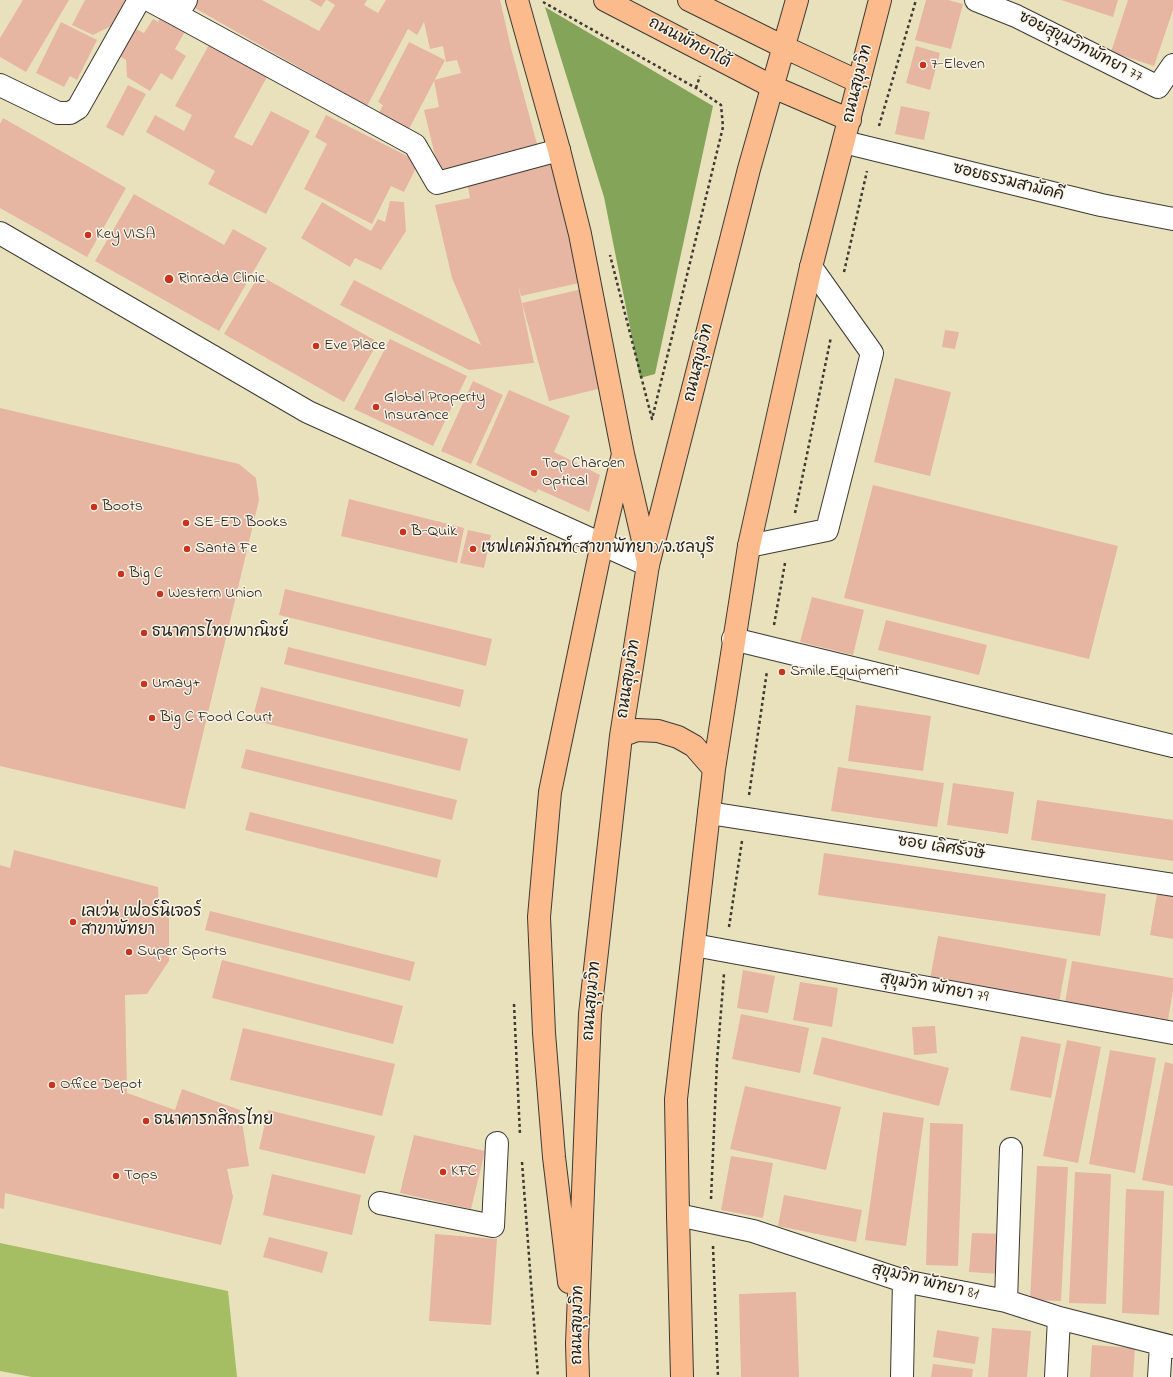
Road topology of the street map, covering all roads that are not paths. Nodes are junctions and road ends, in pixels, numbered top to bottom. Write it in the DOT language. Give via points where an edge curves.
graph roads {
  1 [pos="138,0"];
  2 [pos="149,0"];
  3 [pos="516,0"];
  4 [pos="606,0"];
  5 [pos="690,0"];
  6 [pos="797,0"];
  7 [pos="880,0"];
  8 [pos="976,0"];
  9 [pos="181,8"];
  10 [pos="784,47"];
  11 [pos="1173,65"];
  12 [pos="859,82"];
  13 [pos="0,85"];
  14 [pos="773,87"];
  15 [pos="850,120"];
  16 [pos="844,142"];
  17 [pos="559,150"];
  18 [pos="1173,219"];
  19 [pos="0,233"];
  20 [pos="811,267"];
  21 [pos="623,454"];
  22 [pos="602,543"];
  23 [pos="749,546"];
  24 [pos="648,565"];
  25 [pos="733,640"];
  26 [pos="621,736"];
  27 [pos="1173,746"];
  28 [pos="714,768"];
  29 [pos="709,813"];
  30 [pos="1173,885"];
  31 [pos="694,945"];
  32 [pos="1173,1033"];
  33 [pos="497,1143"];
  34 [pos="1011,1149"];
  35 [pos="380,1203"];
  36 [pos="678,1215"];
  37 [pos="904,1281"];
  38 [pos="1006,1302"];
  39 [pos="1060,1318"];
  40 [pos="577,1344"];
  41 [pos="1167,1346"];
  42 [pos="578,1377"];
  43 [pos="682,1377"];
  44 [pos="902,1377"];
  45 [pos="1056,1377"];
  46 [pos="1160,1377"];
  1 -- 13 [label="street" via="78,108 70,113 58,113"];
  2 -- 9 [label="street"];
  3 -- 17 [label="main road"];
  4 -- 14 [label="main road, ถนนพัทยาใต้"];
  5 -- 10 [label="main road"];
  6 -- 10 [label="main road, ถนนสุขุมวิท"];
  7 -- 12 [label="main road, ถนนสุขุมวิท"];
  8 -- 11 [label="street, ซอยสุขุมวิทพัทยา 77" via="1016,16 1158,87"];
  9 -- 17 [label="street" via="415,145 437,183"];
  10 -- 12 [label="main road"];
  10 -- 14 [label="main road, ถนนสุขุมวิท"];
  12 -- 15 [label="main road, ถนนสุขุมวิท"];
  14 -- 15 [label="main road, ถนนพัทยาใต้"];
  14 -- 24 [label="main road, ถนนสุขุมวิท" via="749,169"];
  15 -- 16 [label="main road, ถนนสุขุมวิท"];
  16 -- 18 [label="street, ซอยธรรมสามัคคี" via="1101,205"];
  16 -- 20 [label="main road, ถนนสุขุมวิท"];
  17 -- 21 [label="main road" via="580,234"];
  19 -- 22 [label="street" via="308,412"];
  20 -- 23 [label="main road, ถนนสุขุมวิท"];
  20 -- 23 [label="street" via="872,353 827,530"];
  21 -- 22 [label="main road"];
  21 -- 24 [label="main road"];
  22 -- 24 [label="street"];
  22 -- 40 [label="main road" via="550,792 540,917 544,1033 554,1157"];
  23 -- 25 [label="main road, ถนนสุขุมวิท"];
  24 -- 26 [label="main road, ถนนสุขุมวิท"];
  25 -- 27 [label="street"];
  25 -- 28 [label="main road, ถนนสุขุมวิท"];
  26 -- 28 [label="main road" via="637,730 658,730 694,746"];
  26 -- 40 [label="main road, ถนนสุขุมวิท" via="590,1014"];
  28 -- 29 [label="main road, ถนนสุขุมวิท"];
  29 -- 30 [label="street, ซอย เลิศรังษี"];
  29 -- 31 [label="main road, ถนนสุขุมวิท"];
  31 -- 32 [label="street, สุขุมวิท พัทยา 79"];
  31 -- 36 [label="main road, ถนนสุขุมวิท" via="676,1099"];
  33 -- 35 [label="street" via="493,1226"];
  34 -- 38 [label="street"];
  36 -- 37 [label="street, สุขุมวิท พัทยา 81" via="753,1231"];
  36 -- 43 [label="main road, ถนนสุขุมวิท"];
  37 -- 38 [label="street, สุขุมวิท พัทยา 81"];
  37 -- 44 [label="street"];
  38 -- 39 [label="street, สุขุมวิท พัทยา 81"];
  39 -- 41 [label="street, สุขุมวิท พัทยา 81"];
  39 -- 45 [label="street"];
  40 -- 42 [label="main road, ถนนสุขุมวิท"];
  41 -- 46 [label="street"];
}
